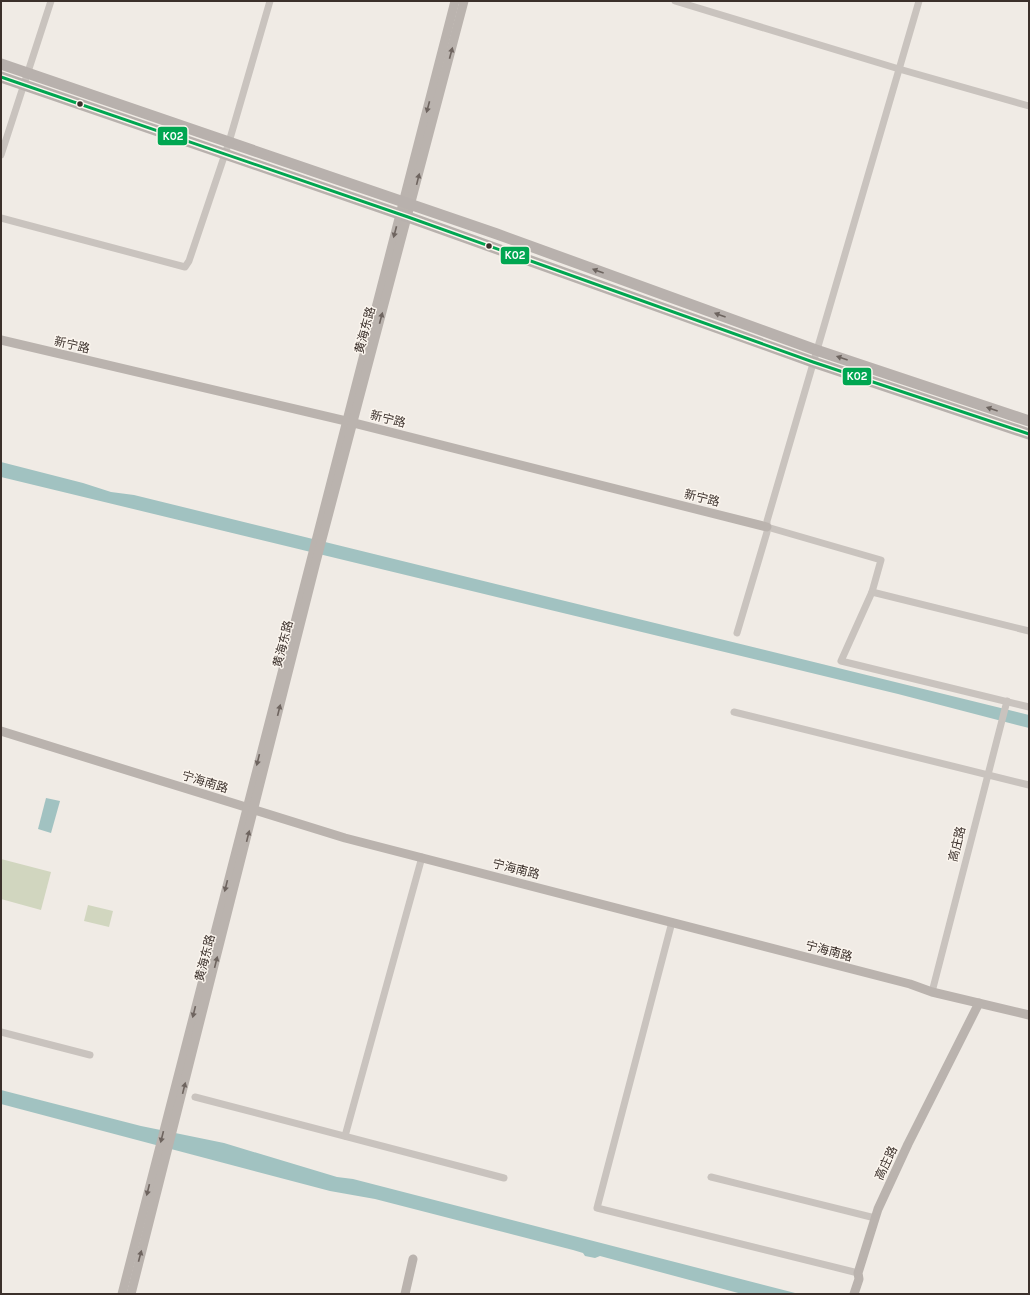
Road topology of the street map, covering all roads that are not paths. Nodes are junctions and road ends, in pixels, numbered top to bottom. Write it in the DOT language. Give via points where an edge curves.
graph roads {
  1 [pos="51,1"];
  2 [pos="270,1"];
  3 [pos="455,1"];
  4 [pos="464,1"];
  5 [pos="675,1"];
  6 [pos="919,1"];
  7 [pos="1,64"];
  8 [pos="899,69"];
  9 [pos="28,73"];
  10 [pos="1,77"];
  11 [pos="23,84"];
  12 [pos="1029,106"];
  13 [pos="229,142"];
  14 [pos="225,154"];
  15 [pos="1,155"];
  16 [pos="407,203"];
  17 [pos="404,216"];
  18 [pos="1,218"];
  19 [pos="1,340"];
  20 [pos="816,350"];
  21 [pos="813,362"];
  22 [pos="1029,421"];
  23 [pos="349,422"];
  24 [pos="1029,434"];
  25 [pos="767,527"];
  26 [pos="872,592"];
  27 [pos="1029,631"];
  28 [pos="738,632"];
  29 [pos="1006,703"];
  30 [pos="1029,707"];
  31 [pos="734,712"];
  32 [pos="1,731"];
  33 [pos="987,774"];
  34 [pos="1029,785"];
  35 [pos="250,809"];
  36 [pos="422,857"];
  37 [pos="672,922"];
  38 [pos="932,992"];
  39 [pos="979,1003"];
  40 [pos="1029,1015"];
  41 [pos="1,1032"];
  42 [pos="90,1055"];
  43 [pos="195,1097"];
  44 [pos="345,1136"];
  45 [pos="162,1154"];
  46 [pos="504,1178"];
  47 [pos="711,1178"];
  48 [pos="876,1218"];
  49 [pos="414,1259"];
  50 [pos="858,1273"];
  51 [pos="122,1294"];
  52 [pos="131,1294"];
  53 [pos="405,1294"];
  54 [pos="848,1294"];
  55 [pos="854,1294"];
  1 -- 9 [label="street"];
  2 -- 13 [label="street"];
  3 -- 16 [label="street, 黄海东路, one-way"];
  16 -- 4 [label="street, 黄海东路, one-way"];
  5 -- 8 [label="street"];
  6 -- 8 [label="street"];
  7 -- 9 [label="main road"];
  8 -- 12 [label="street"];
  8 -- 20 [label="street"];
  9 -- 11 [label="street"];
  9 -- 13 [label="main road"];
  10 -- 11 [label="main road"];
  11 -- 14 [label="main road"];
  11 -- 15 [label="street"];
  13 -- 14 [label="street"];
  13 -- 16 [label="main road"];
  14 -- 17 [label="main road"];
  14 -- 18 [label="street" via="185,267"];
  16 -- 17 [label="street, 黄海东路"];
  20 -- 16 [label="main road, one-way"];
  17 -- 21 [label="main road"];
  17 -- 23 [label="street, 黄海东路"];
  19 -- 23 [label="street, 新宁路"];
  20 -- 21 [label="street"];
  22 -- 20 [label="main road, one-way"];
  21 -- 24 [label="main road"];
  21 -- 25 [label="street"];
  23 -- 25 [label="street, 新宁路"];
  23 -- 35 [label="street, 黄海东路"];
  25 -- 26 [label="street" via="881,560"];
  25 -- 28 [label="street"];
  26 -- 27 [label="street"];
  26 -- 29 [label="street" via="841,661"];
  29 -- 30 [label="street"];
  29 -- 33 [label="street, 高庄路"];
  31 -- 33 [label="street"];
  32 -- 35 [label="street, 宁海南路"];
  33 -- 34 [label="street"];
  33 -- 38 [label="street, 高庄路"];
  35 -- 36 [label="street, 宁海南路" via="323,832"];
  35 -- 45 [label="street, 黄海东路"];
  36 -- 37 [label="street, 宁海南路"];
  36 -- 44 [label="street"];
  37 -- 38 [label="street, 宁海南路" via="910,984"];
  37 -- 50 [label="street" via="597,1208"];
  38 -- 39 [label="street, 宁海南路"];
  39 -- 40 [label="street, 宁海南路"];
  39 -- 48 [label="street, 高庄路" via="908,1144"];
  41 -- 42 [label="street"];
  43 -- 44 [label="street"];
  44 -- 46 [label="street"];
  45 -- 51 [label="street, 黄海东路, one-way"];
  52 -- 45 [label="street, 黄海东路, one-way"];
  47 -- 48 [label="street"];
  48 -- 50 [label="street, 高庄路"];
  49 -- 53 [label="street"];
  50 -- 54 [label="street, 高庄路" via="853,1277"];
  50 -- 55 [label="street, 高庄路"];
}
